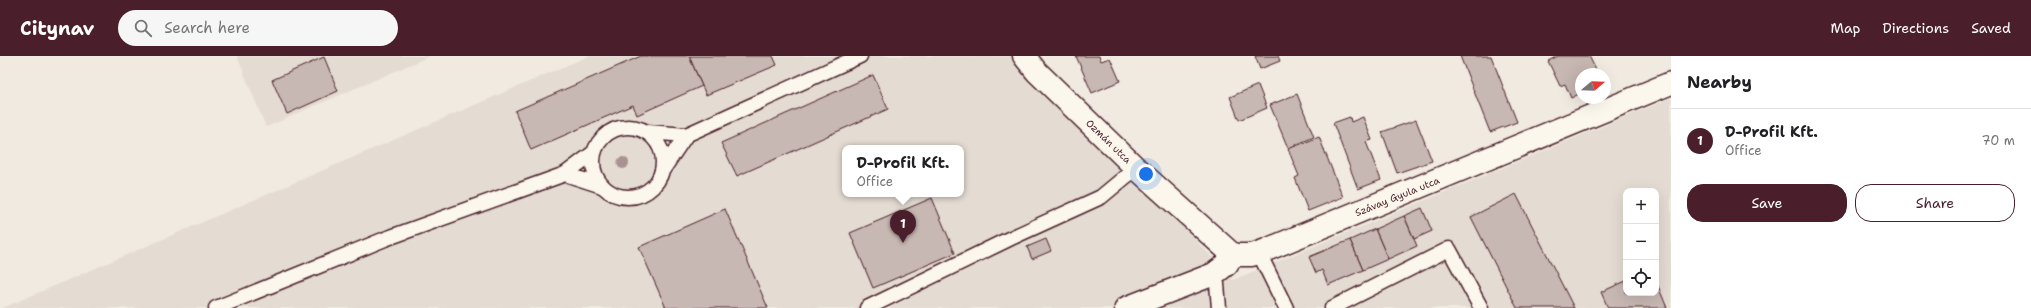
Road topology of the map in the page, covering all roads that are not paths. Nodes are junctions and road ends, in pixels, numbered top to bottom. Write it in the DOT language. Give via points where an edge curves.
graph roads {
  1 [pos="860,56"];
  2 [pos="1024,56"];
  3 [pos="1671,82"];
  4 [pos="647,132"];
  5 [pos="686,135"];
  6 [pos="593,153"];
  7 [pos="1136,168"];
  8 [pos="661,173"];
  9 [pos="565,174"];
  10 [pos="602,186"];
  11 [pos="1260,252"];
  12 [pos="1233,255"];
  13 [pos="1214,274"];
  14 [pos="216,308"];
  15 [pos="867,308"];
  16 [pos="1126,308"];
  17 [pos="1220,308"];
  18 [pos="1286,308"];
  19 [pos="1332,308"];
  20 [pos="1481,308"];
  1 -- 5 [label="lane"];
  2 -- 7 [label="street, Ozmán utca" via="1036,71"];
  3 -- 11 [label="street, Szávay Gyula utca"];
  4 -- 5 [label="lane"];
  4 -- 6 [label="lane" via="637,128 615,129 605,135"];
  4 -- 8 [label="lane" via="661,150"];
  5 -- 8 [label="lane"];
  6 -- 9 [label="lane"];
  6 -- 10 [label="lane" via="595,176"];
  7 -- 12 [label="street, Ozmán utca"];
  7 -- 15 [label="lane" via="1100,197"];
  8 -- 10 [label="lane" via="655,184 646,192 635,196 617,195"];
  9 -- 10 [label="lane"];
  9 -- 14 [label="lane" via="385,239"];
  11 -- 12 [label="street, Szávay Gyula utca"];
  11 -- 18 [label="lane"];
  12 -- 13 [label="street" via="1227,264"];
  13 -- 16 [label="street"];
  13 -- 17 [label="lane"];
  19 -- 20 [label="lane" via="1449,249"];
}
